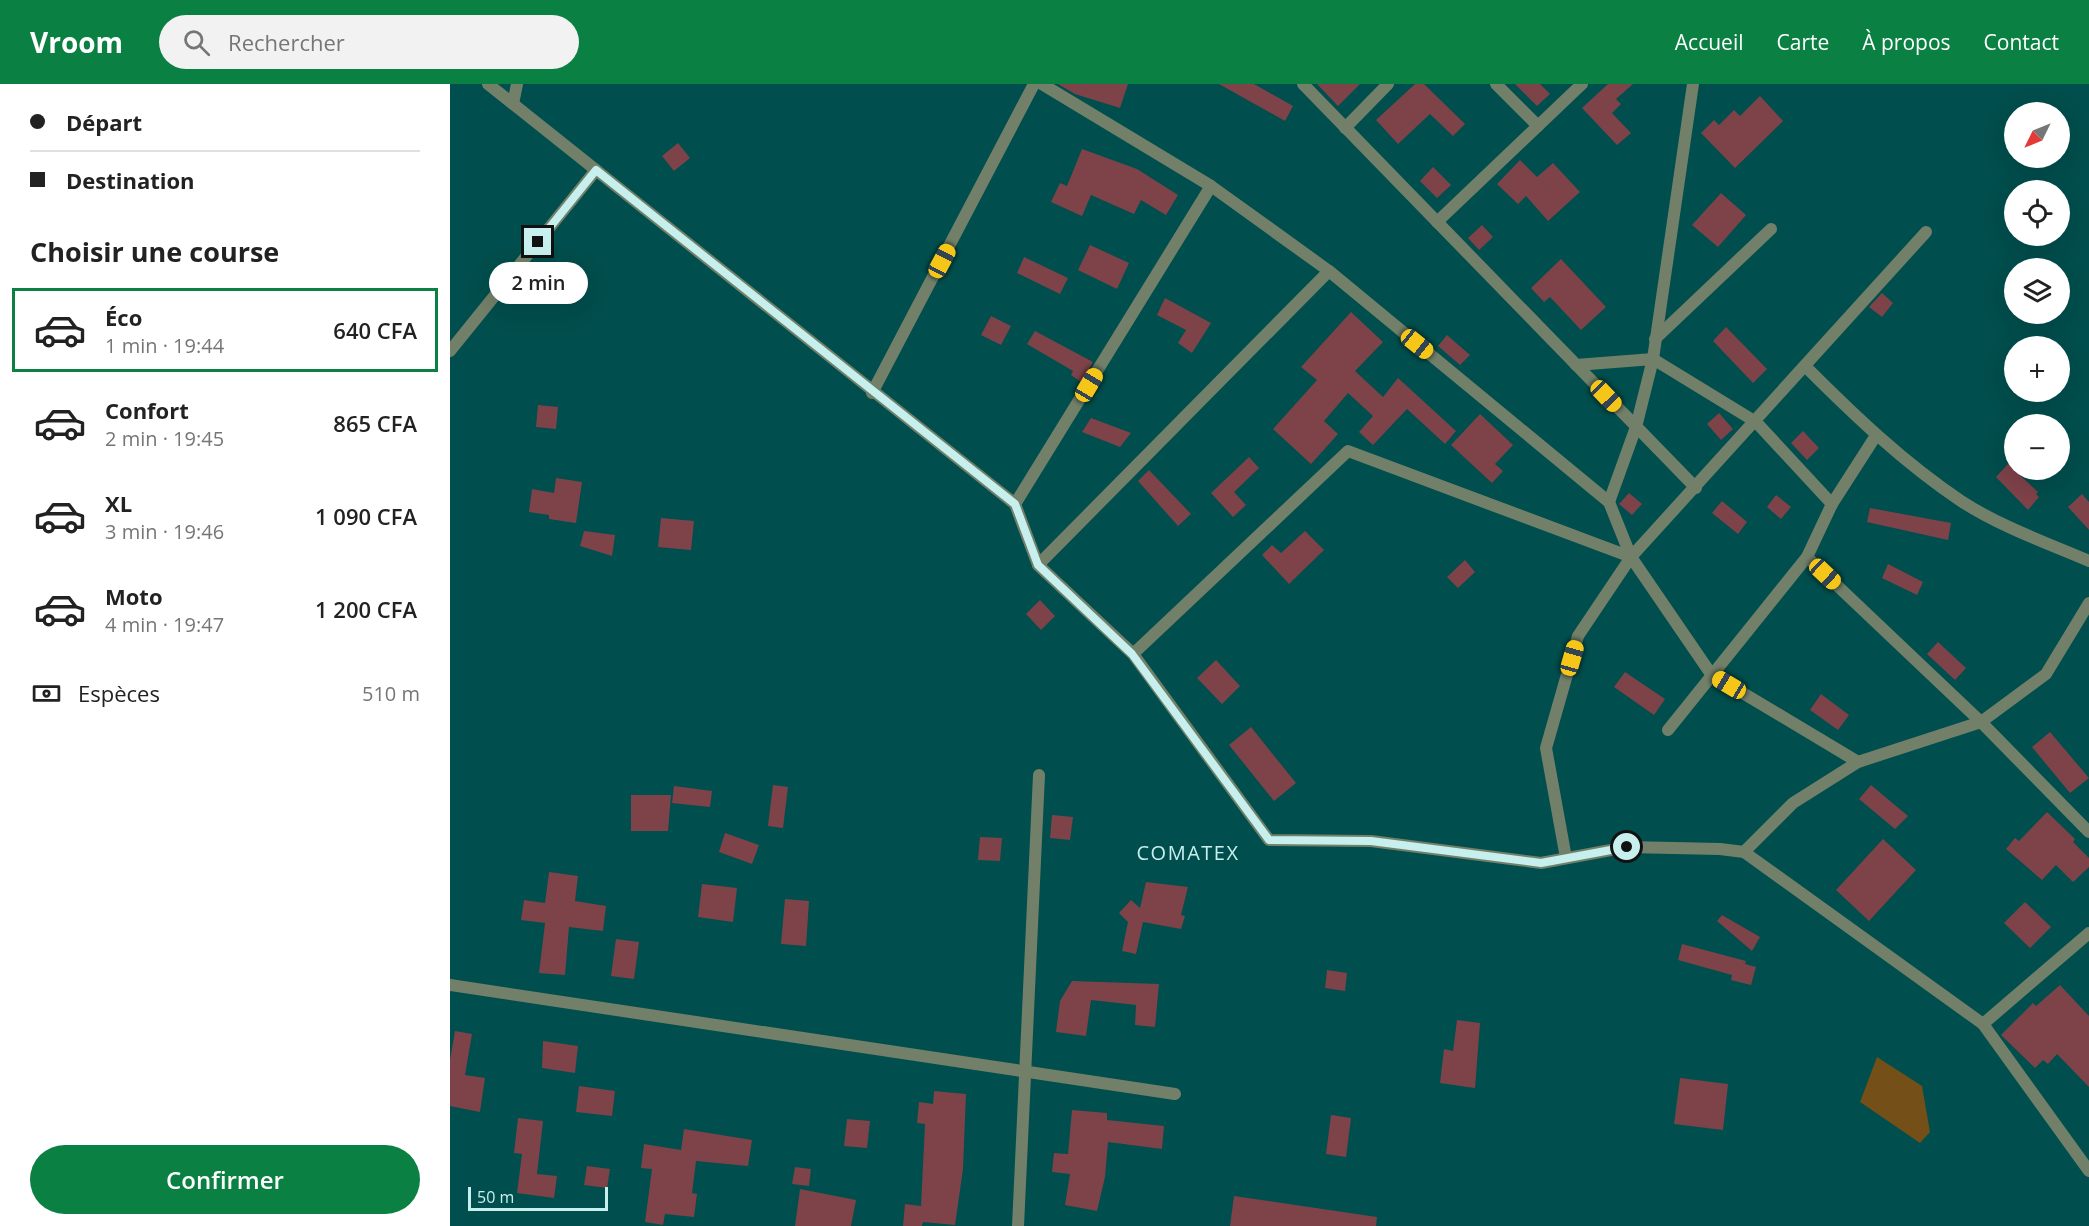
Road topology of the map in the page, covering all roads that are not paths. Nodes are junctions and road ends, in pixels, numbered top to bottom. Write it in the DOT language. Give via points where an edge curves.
graph roads {
  1 [pos="488,84"];
  2 [pos="517,84"];
  3 [pos="1034,84"];
  4 [pos="1041,84"];
  5 [pos="1303,84"];
  6 [pos="1388,84"];
  7 [pos="1496,84"];
  8 [pos="1582,84"];
  9 [pos="1693,84"];
  10 [pos="513,104"];
  11 [pos="1538,126"];
  12 [pos="1345,128"];
  13 [pos="596,170"];
  14 [pos="1211,186"];
  15 [pos="1437,222"];
  16 [pos="1771,229"];
  17 [pos="1926,232"];
  18 [pos="1329,271"];
  19 [pos="1655,339"];
  20 [pos="450,351"];
  21 [pos="1653,359"];
  22 [pos="1576,365"];
  23 [pos="1805,366"];
  24 [pos="872,393"];
  25 [pos="1756,422"];
  26 [pos="1636,427"];
  27 [pos="1875,437"];
  28 [pos="1696,488"];
  29 [pos="1609,502"];
  30 [pos="1015,504"];
  31 [pos="1832,504"];
  32 [pos="1631,557"];
  33 [pos="1808,557"];
  34 [pos="2089,561"];
  35 [pos="1038,565"];
  36 [pos="2089,603"];
  37 [pos="1132,654"];
  38 [pos="1711,674"];
  39 [pos="1981,722"];
  40 [pos="1668,730"];
  41 [pos="1858,762"];
  42 [pos="1039,775"];
  43 [pos="2089,831"];
  44 [pos="1744,852"];
  45 [pos="1566,858"];
  46 [pos="2089,933"];
  47 [pos="450,986"];
  48 [pos="1983,1024"];
  49 [pos="1025,1072"];
  50 [pos="1175,1094"];
  51 [pos="2089,1171"];
  52 [pos="1018,1226"];
  1 -- 10 [label="street"];
  2 -- 10 [label="street"];
  3 -- 24 [label="street"];
  4 -- 14 [label="street"];
  5 -- 12 [label="street"];
  6 -- 12 [label="street"];
  7 -- 11 [label="street"];
  8 -- 11 [label="street"];
  9 -- 19 [label="street"];
  10 -- 13 [label="street"];
  11 -- 15 [label="street"];
  12 -- 15 [label="street"];
  13 -- 20 [label="street"];
  13 -- 24 [label="street"];
  14 -- 18 [label="street"];
  14 -- 30 [label="street"];
  15 -- 22 [label="street"];
  16 -- 19 [label="street"];
  17 -- 23 [label="street"];
  18 -- 29 [label="street"];
  18 -- 35 [label="street"];
  19 -- 21 [label="street"];
  21 -- 22 [label="street"];
  21 -- 25 [label="street"];
  21 -- 26 [label="street"];
  22 -- 26 [label="street"];
  23 -- 25 [label="street"];
  23 -- 27 [label="street"];
  24 -- 30 [label="street"];
  25 -- 28 [label="street"];
  25 -- 31 [label="street"];
  26 -- 28 [label="street"];
  26 -- 29 [label="street"];
  27 -- 31 [label="street"];
  27 -- 34 [label="street" via="1962,502"];
  28 -- 32 [label="street"];
  29 -- 32 [label="street"];
  30 -- 35 [label="street"];
  31 -- 33 [label="street"];
  32 -- 37 [label="street" via="1348,451"];
  32 -- 38 [label="street"];
  32 -- 45 [label="street" via="1578,636 1546,748"];
  33 -- 38 [label="street"];
  33 -- 39 [label="street"];
  35 -- 37 [label="street"];
  36 -- 39 [label="street" via="2046,674"];
  37 -- 45 [label="street" via="1269,840 1371,841 1541,863"];
  38 -- 40 [label="street"];
  38 -- 41 [label="street"];
  39 -- 41 [label="street"];
  39 -- 43 [label="street"];
  41 -- 44 [label="street" via="1793,803"];
  42 -- 49 [label="street"];
  44 -- 45 [label="street" via="1627,847"];
  44 -- 48 [label="street"];
  46 -- 48 [label="street"];
  47 -- 49 [label="street"];
  48 -- 51 [label="street"];
  49 -- 50 [label="street"];
  49 -- 52 [label="street"];
}
